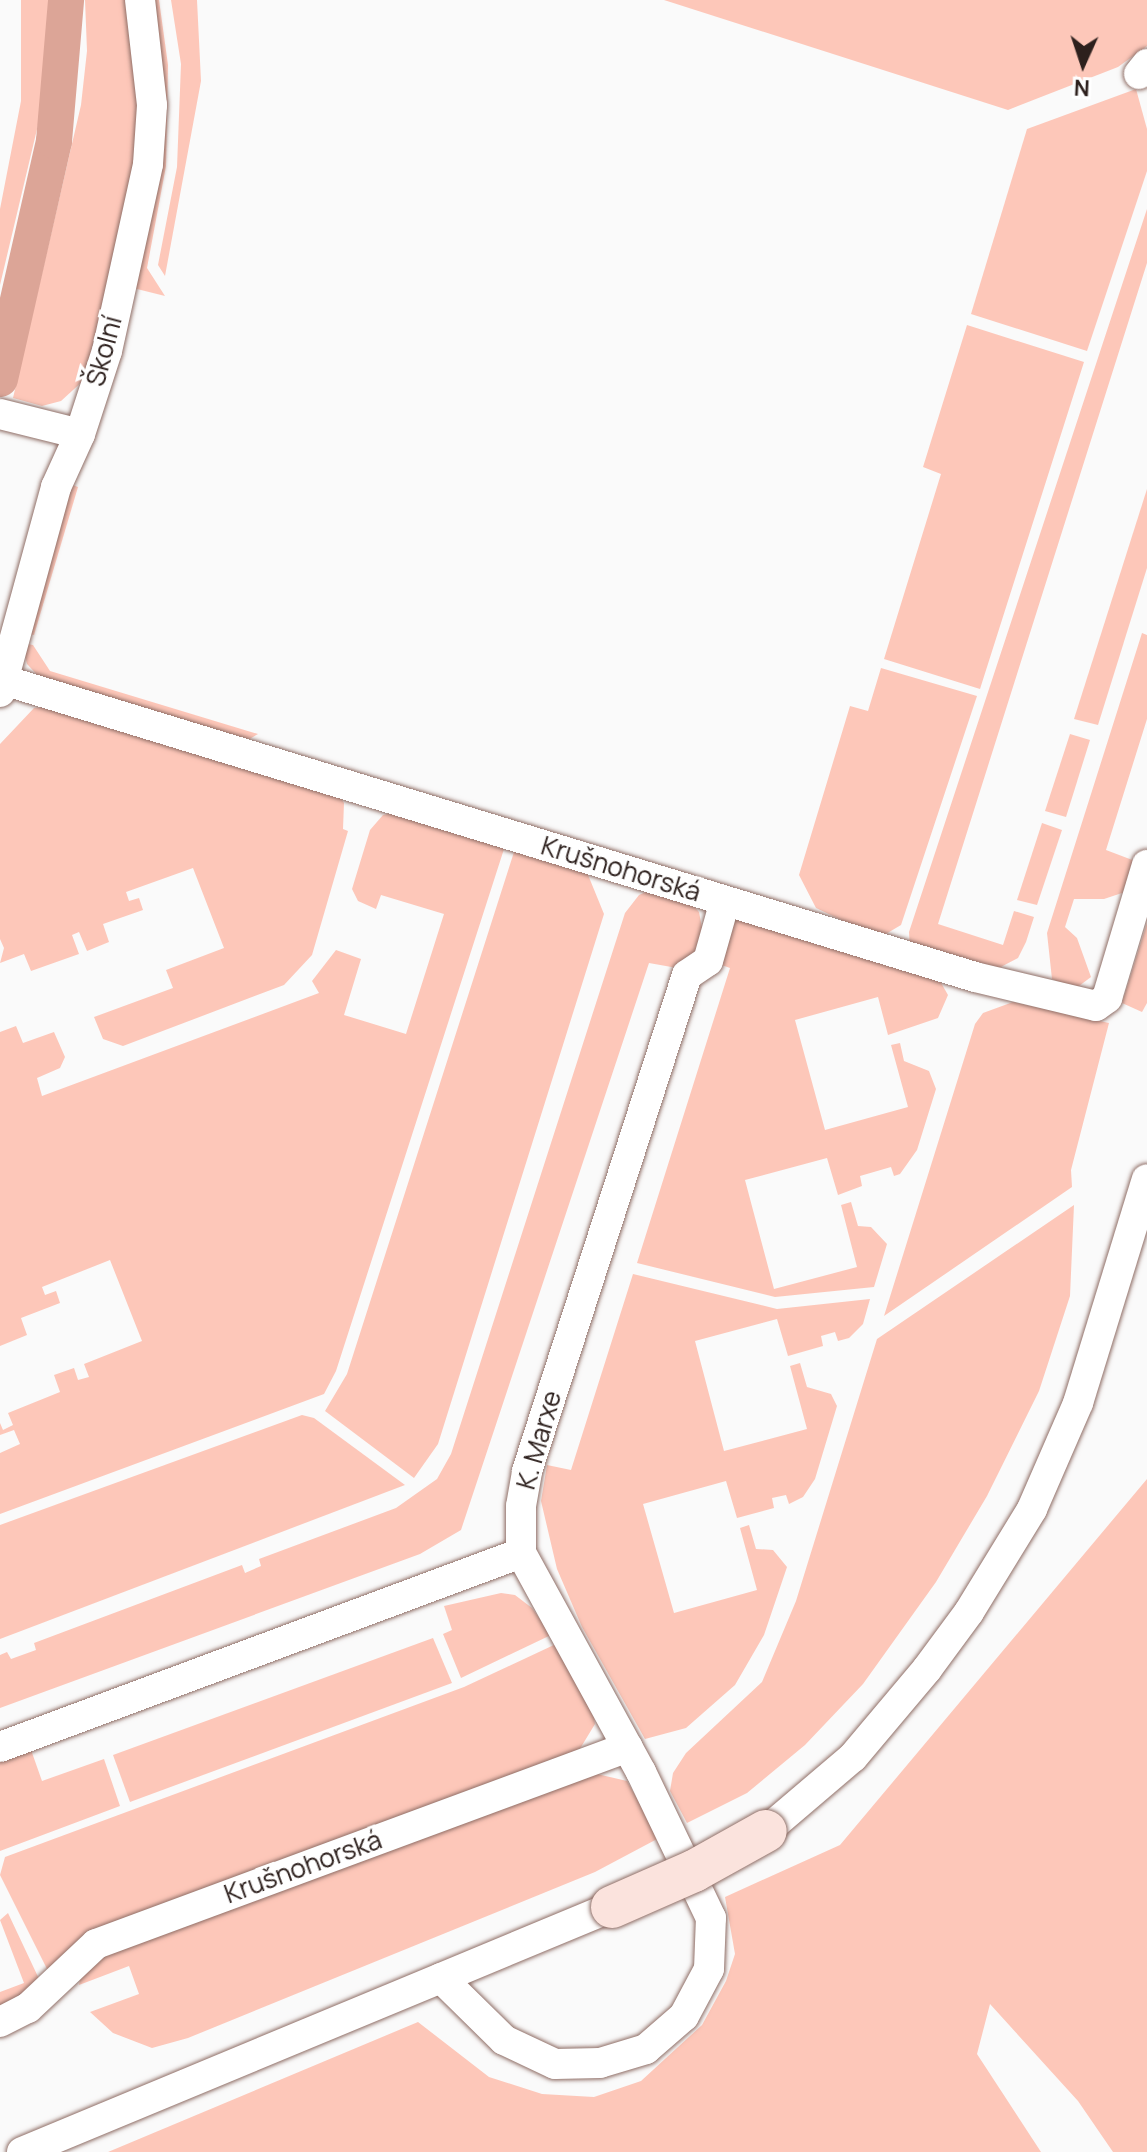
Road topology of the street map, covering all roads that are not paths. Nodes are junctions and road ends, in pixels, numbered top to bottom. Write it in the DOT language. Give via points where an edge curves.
graph roads {
  1 [pos="140,0"];
  2 [pos="0,414"];
  3 [pos="80,434"];
  4 [pos="1,686"];
  5 [pos="1147,865"];
  6 [pos="725,901"];
  7 [pos="1147,1179"];
  8 [pos="521,1553"];
  9 [pos="0,1747"];
  10 [pos="628,1747"];
  11 [pos="766,1831"];
  12 [pos="612,1907"];
  13 [pos="441,1978"];
  14 [pos="0,2022"];
  15 [pos="22,2152"];
  1 -- 3 [label="street, Školní" via="152,105 148,164 107,351"];
  2 -- 3 [label="street"];
  3 -- 4 [label="street, Školní" via="56,487"];
  4 -- 6 [label="street, Krušnohorská"];
  5 -- 6 [label="street, Krušnohorská" via="1107,998 1096,1006 975,977"];
  6 -- 8 [label="street, K. Marxe" via="708,961 687,975 527,1471"];
  7 -- 11 [label="street" via="1078,1403 1032,1509 927,1669 853,1757"];
  8 -- 9 [label="street"];
  8 -- 10 [label="street"];
  10 -- 13 [label="street" via="711,1918 709,1969 684,2016 646,2049 600,2063 555,2064 504,2040"];
  10 -- 14 [label="street, Krušnohorská" via="96,1944 28,2008"];
  11 -- 12 [label="street, bridge" via="694,1871"];
  12 -- 13 [label="street"];
  13 -- 15 [label="street"];
}
